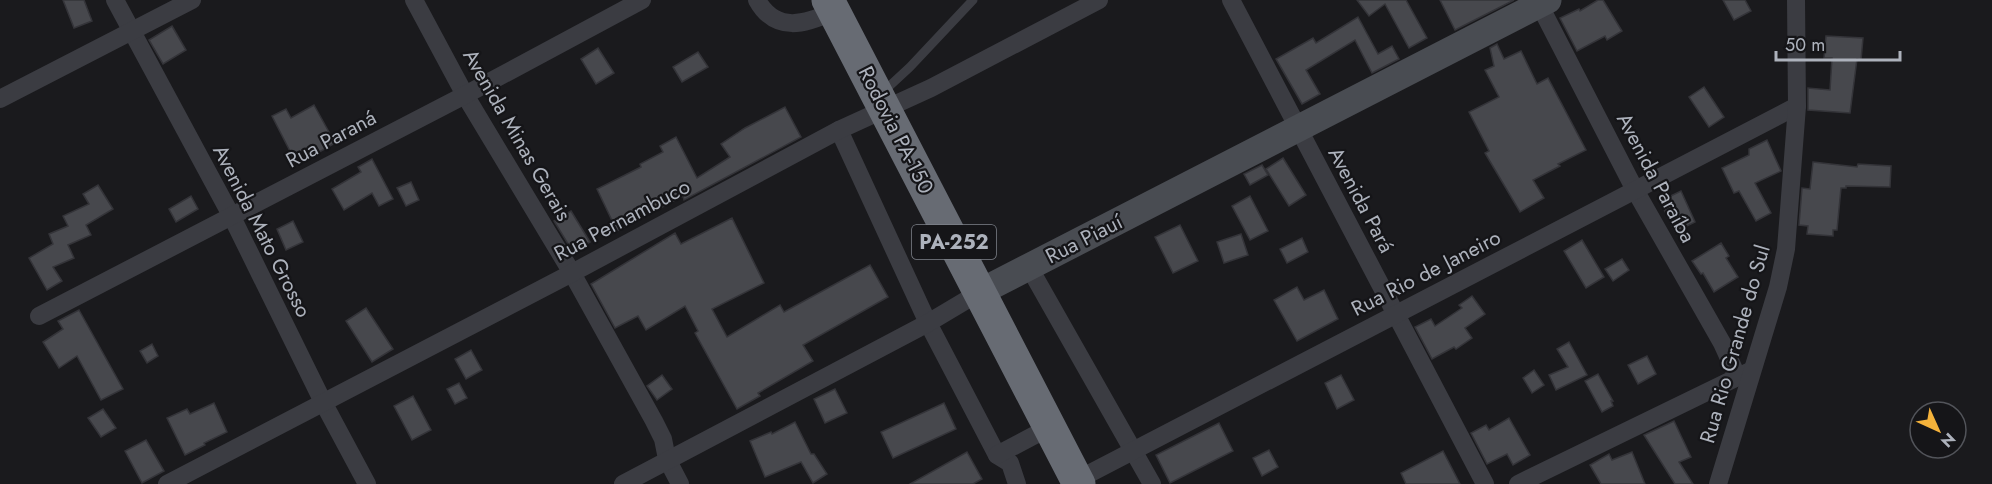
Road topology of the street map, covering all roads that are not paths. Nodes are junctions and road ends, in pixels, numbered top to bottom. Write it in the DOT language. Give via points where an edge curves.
graph roads {
  1 [pos="115,0"];
  2 [pos="192,0"];
  3 [pos="414,0"];
  4 [pos="642,0"];
  5 [pos="757,0"];
  6 [pos="973,0"];
  7 [pos="1099,0"];
  8 [pos="1231,0"];
  9 [pos="1796,0"];
  10 [pos="1541,2"];
  11 [pos="831,5"];
  12 [pos="132,32"];
  13 [pos="465,95"];
  14 [pos="0,99"];
  15 [pos="883,102"];
  16 [pos="1797,106"];
  17 [pos="838,130"];
  18 [pos="1299,130"];
  19 [pos="1635,190"];
  20 [pos="232,217"];
  21 [pos="1029,267"];
  22 [pos="572,273"];
  23 [pos="980,292"];
  24 [pos="1395,314"];
  25 [pos="39,316"];
  26 [pos="928,323"];
  27 [pos="1744,373"];
  28 [pos="323,402"];
  29 [pos="1050,427"];
  30 [pos="1133,451"];
  31 [pos="997,455"];
  32 [pos="667,459"];
  33 [pos="1078,482"];
  34 [pos="167,484"];
  35 [pos="367,484"];
  36 [pos="623,484"];
  37 [pos="680,484"];
  38 [pos="1017,484"];
  39 [pos="1152,484"];
  40 [pos="1485,484"];
  41 [pos="1518,484"];
  42 [pos="1718,484"];
  1 -- 12 [label="street, Avenida Mato Grosso"];
  2 -- 12 [label="street"];
  3 -- 13 [label="street, Avenida Minas Gerais"];
  4 -- 13 [label="street, Rua Paraná"];
  5 -- 11 [label="street" via="769,14 791,24 814,20"];
  6 -- 15 [label="lane"];
  7 -- 15 [label="street, Rua Pernambuco" via="931,88"];
  8 -- 18 [label="street, Avenida Pará"];
  9 -- 16 [label="street, Rua Rio Grande do Sul"];
  10 -- 18 [label="street, Rua Piauí"];
  10 -- 19 [label="street, Avenida Paraíba"];
  11 -- 15 [label="highway, Rodovia PA-150 / PA-252"];
  12 -- 14 [label="street"];
  12 -- 20 [label="street, Avenida Mato Grosso"];
  13 -- 20 [label="street, Rua Paraná"];
  13 -- 22 [label="street, Avenida Minas Gerais"];
  15 -- 17 [label="street, Rua Pernambuco"];
  15 -- 23 [label="highway, Rodovia PA-150 / PA-252"];
  16 -- 19 [label="street, Rua Rio de Janeiro"];
  16 -- 27 [label="street, Rua Rio Grande do Sul" via="1786,249 1778,287"];
  17 -- 22 [label="street, Rua Pernambuco"];
  17 -- 26 [label="street"];
  18 -- 21 [label="street, Rua Piauí"];
  18 -- 24 [label="street, Avenida Pará"];
  19 -- 24 [label="street, Rua Rio de Janeiro"];
  19 -- 27 [label="street, Avenida Paraíba" via="1722,343"];
  20 -- 25 [label="street, Rua Paraná"];
  20 -- 28 [label="street, Avenida Mato Grosso"];
  21 -- 23 [label="street, Rua Piauí"];
  21 -- 30 [label="street"];
  22 -- 28 [label="street, Rua Pernambuco"];
  22 -- 32 [label="street, Avenida Minas Gerais" via="654,421"];
  23 -- 26 [label="street, Rua Piauí"];
  23 -- 29 [label="highway, Rodovia PA-150 / PA-252"];
  24 -- 30 [label="street, Rua Rio de Janeiro"];
  24 -- 40 [label="street, Avenida Pará"];
  26 -- 31 [label="street"];
  26 -- 32 [label="street, Rua Piauí"];
  27 -- 41 [label="street"];
  27 -- 42 [label="street, Rua Rio Grande do Sul"];
  28 -- 34 [label="street, Rua Pernambuco"];
  28 -- 35 [label="street, Avenida Mato Grosso"];
  29 -- 31 [label="street"];
  29 -- 33 [label="highway, Rodovia PA-150 / PA-252"];
  30 -- 33 [label="street, Rua Rio de Janeiro"];
  30 -- 39 [label="street"];
  31 -- 38 [label="street" via="1010,463"];
  32 -- 36 [label="street, Rua Piauí"];
  32 -- 37 [label="street, Avenida Minas Gerais"];
}
